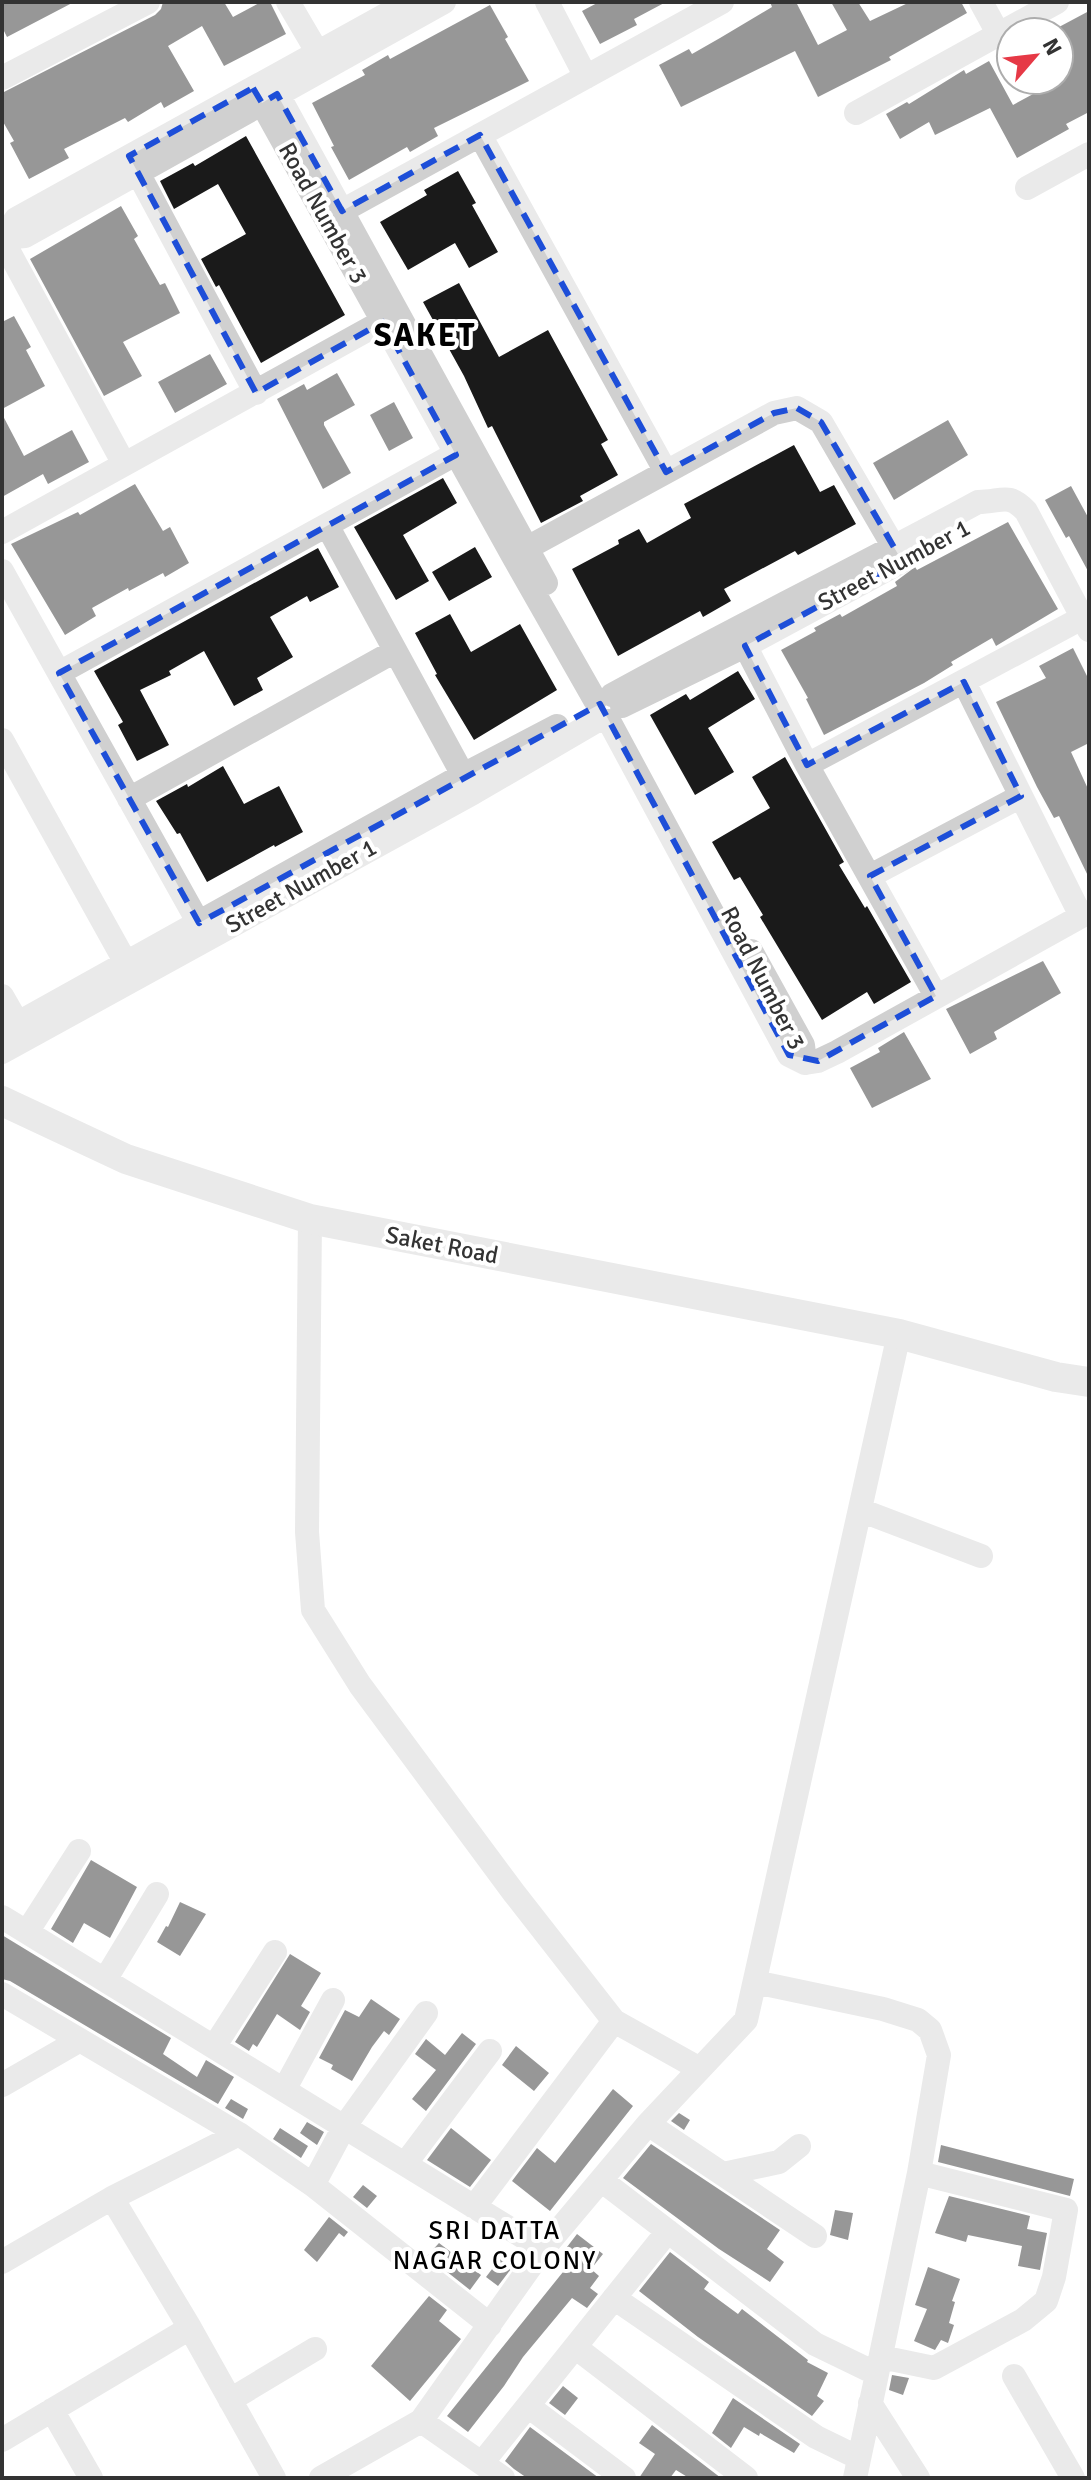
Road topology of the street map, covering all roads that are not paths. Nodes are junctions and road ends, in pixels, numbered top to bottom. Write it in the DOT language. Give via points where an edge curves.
graph roads {
  1 [pos="148,2"];
  2 [pos="288,2"];
  3 [pos="409,2"];
  4 [pos="444,2"];
  5 [pos="547,2"];
  6 [pos="722,2"];
  7 [pos="981,2"];
  8 [pos="1057,2"];
  9 [pos="1032,16"];
  10 [pos="995,28"];
  11 [pos="995,37"];
  12 [pos="322,60"];
  13 [pos="586,77"];
  14 [pos="2,78"];
  15 [pos="265,91"];
  16 [pos="856,113"];
  17 [pos="480,135"];
  18 [pos="1089,154"];
  19 [pos="133,164"];
  20 [pos="1027,188"];
  21 [pos="342,211"];
  22 [pos="3,238"];
  23 [pos="390,317"];
  24 [pos="256,393"];
  25 [pos="464,450"];
  26 [pos="124,464"];
  27 [pos="666,472"];
  28 [pos="328,527"];
  29 [pos="2,532"];
  30 [pos="527,548"];
  31 [pos="899,554"];
  32 [pos="2,571"];
  33 [pos="1086,624"];
  34 [pos="740,636"];
  35 [pos="395,651"];
  36 [pos="59,673"];
  37 [pos="964,682"];
  38 [pos="607,707"];
  39 [pos="2,740"];
  40 [pos="807,765"];
  41 [pos="463,775"];
  42 [pos="1021,796"];
  43 [pos="129,799"];
  44 [pos="870,876"];
  45 [pos="1085,914"];
  46 [pos="203,930"];
  47 [pos="126,963"];
  48 [pos="2,996"];
  49 [pos="936,996"];
  50 [pos="15,1031"];
  51 [pos="2,1052"];
  52 [pos="2,1101"];
  53 [pos="310,1219"];
  54 [pos="899,1334"];
  55 [pos="1089,1382"];
  56 [pos="860,1510"];
  57 [pos="981,1556"];
  58 [pos="79,1851"];
  59 [pos="157,1894"];
  60 [pos="2,1917"];
  61 [pos="27,1932"];
  62 [pos="275,1952"];
  63 [pos="105,1980"];
  64 [pos="755,1982"];
  65 [pos="2,1994"];
  66 [pos="333,2000"];
  67 [pos="426,2013"];
  68 [pos="614,2021"];
  69 [pos="80,2040"];
  70 [pos="214,2047"];
  71 [pos="490,2051"];
  72 [pos="700,2069"];
  73 [pos="2,2085"];
  74 [pos="284,2090"];
  75 [pos="648,2124"];
  76 [pos="344,2127"];
  77 [pos="239,2134"];
  78 [pos="799,2146"];
  79 [pos="405,2164"];
  80 [pos="919,2173"];
  81 [pos="723,2174"];
  82 [pos="601,2180"];
  83 [pos="313,2185"];
  84 [pos="112,2198"];
  85 [pos="474,2207"];
  86 [pos="668,2231"];
  87 [pos="815,2236"];
  88 [pos="543,2249"];
  89 [pos="2,2262"];
  90 [pos="614,2298"];
  91 [pos="490,2325"];
  92 [pos="190,2328"];
  93 [pos="575,2347"];
  94 [pos="315,2349"];
  95 [pos="879,2365"];
  96 [pos="1014,2376"];
  97 [pos="230,2400"];
  98 [pos="870,2403"];
  99 [pos="528,2406"];
  100 [pos="52,2410"];
  101 [pos="421,2421"];
  102 [pos="2,2440"];
  103 [pos="482,2463"];
  104 [pos="714,2468"];
  105 [pos="857,2468"];
  106 [pos="91,2478"];
  107 [pos="274,2478"];
  108 [pos="321,2478"];
  109 [pos="503,2478"];
  110 [pos="624,2478"];
  111 [pos="746,2478"];
  112 [pos="918,2478"];
  113 [pos="1073,2478"];
  1 -- 14 [label="street"];
  2 -- 12 [label="street"];
  3 -- 12 [label="street"];
  4 -- 12 [label="street"];
  5 -- 13 [label="street"];
  6 -- 13 [label="street"];
  7 -- 10 [label="street"];
  8 -- 9 [label="street"];
  11 -- 16 [label="street"];
  12 -- 15 [label="street"];
  13 -- 17 [label="street"];
  15 -- 19 [label="street"];
  15 -- 21 [label="street, Road Number 3"];
  15 -- 23 [label="street, Road Number 3"];
  17 -- 21 [label="street"];
  17 -- 27 [label="street"];
  18 -- 20 [label="street"];
  19 -- 22 [label="street" via="16,219"];
  19 -- 24 [label="street"];
  21 -- 23 [label="street, Road Number 3"];
  22 -- 26 [label="street"];
  23 -- 24 [label="street"];
  23 -- 25 [label="street, Road Number 3"];
  24 -- 26 [label="street"];
  25 -- 28 [label="street"];
  25 -- 30 [label="street, Road Number 3"];
  25 -- 38 [label="street, Road Number 3"];
  26 -- 29 [label="street"];
  27 -- 30 [label="street"];
  27 -- 31 [label="street" via="774,413 797,408 821,422"];
  28 -- 35 [label="street"];
  28 -- 36 [label="street"];
  30 -- 38 [label="street, Road Number 3"];
  31 -- 33 [label="street, Street Number 1" via="978,502 1015,499"];
  31 -- 34 [label="street, Street Number 1"];
  32 -- 36 [label="street"];
  33 -- 37 [label="street"];
  34 -- 38 [label="street, Street Number 1"];
  34 -- 40 [label="street"];
  35 -- 41 [label="street"];
  35 -- 43 [label="street"];
  36 -- 43 [label="street"];
  37 -- 40 [label="street"];
  37 -- 42 [label="street"];
  38 -- 41 [label="street, Street Number 1"];
  38 -- 46 [label="street, Street Number 1" via="473,793"];
  38 -- 49 [label="street, Road Number 3" via="803,1045 805,1063 837,1052"];
  39 -- 47 [label="street"];
  40 -- 44 [label="street"];
  41 -- 46 [label="street, Street Number 1"];
  42 -- 44 [label="street"];
  42 -- 45 [label="street"];
  43 -- 46 [label="street"];
  44 -- 49 [label="street"];
  45 -- 49 [label="street"];
  46 -- 47 [label="street, Street Number 1"];
  46 -- 50 [label="street, Street Number 1"];
  47 -- 50 [label="street, Street Number 1"];
  48 -- 50 [label="street"];
  50 -- 51 [label="street, Street Number 1"];
  52 -- 53 [label="street, Saket Road" via="126,1159"];
  53 -- 54 [label="street, Saket Road"];
  53 -- 68 [label="street" via="307,1532 313,1610 360,1685"];
  54 -- 55 [label="street, Saket Road"];
  54 -- 56 [label="street"];
  56 -- 57 [label="street"];
  56 -- 64 [label="street"];
  58 -- 61 [label="street"];
  59 -- 63 [label="street"];
  60 -- 61 [label="street"];
  61 -- 63 [label="street"];
  62 -- 70 [label="street"];
  63 -- 70 [label="street"];
  64 -- 72 [label="street" via="746,2020"];
  64 -- 80 [label="street" via="883,2009 918,2020 930,2030 939,2055"];
  65 -- 69 [label="street"];
  66 -- 74 [label="street"];
  67 -- 76 [label="street"];
  68 -- 72 [label="street"];
  68 -- 85 [label="street"];
  69 -- 73 [label="street"];
  69 -- 77 [label="street"];
  70 -- 74 [label="street"];
  71 -- 79 [label="street"];
  72 -- 75 [label="street"];
  74 -- 76 [label="street"];
  75 -- 81 [label="street"];
  75 -- 82 [label="street"];
  76 -- 79 [label="street"];
  76 -- 83 [label="street"];
  77 -- 83 [label="street"];
  77 -- 84 [label="street"];
  78 -- 81 [label="street" via="779,2162"];
  79 -- 85 [label="street"];
  80 -- 95 [label="street"];
  80 -- 95 [label="street" via="1066,2210 1054,2277 1046,2301 1023,2320 934,2368"];
  81 -- 87 [label="street"];
  82 -- 86 [label="street"];
  82 -- 88 [label="street"];
  83 -- 91 [label="street"];
  84 -- 89 [label="street"];
  84 -- 92 [label="street"];
  85 -- 88 [label="street"];
  86 -- 90 [label="street"];
  86 -- 95 [label="street" via="826,2349"];
  88 -- 91 [label="street"];
  90 -- 93 [label="street"];
  90 -- 105 [label="street"];
  91 -- 101 [label="street"];
  92 -- 97 [label="street"];
  92 -- 100 [label="street"];
  93 -- 99 [label="street"];
  93 -- 104 [label="street"];
  94 -- 97 [label="street"];
  95 -- 98 [label="street"];
  96 -- 113 [label="street"];
  97 -- 107 [label="street"];
  98 -- 105 [label="street"];
  98 -- 112 [label="street"];
  99 -- 103 [label="street"];
  99 -- 110 [label="street"];
  100 -- 102 [label="street"];
  100 -- 106 [label="street"];
  101 -- 103 [label="street"];
  101 -- 108 [label="street"];
  103 -- 109 [label="street"];
  104 -- 111 [label="street"];
}
